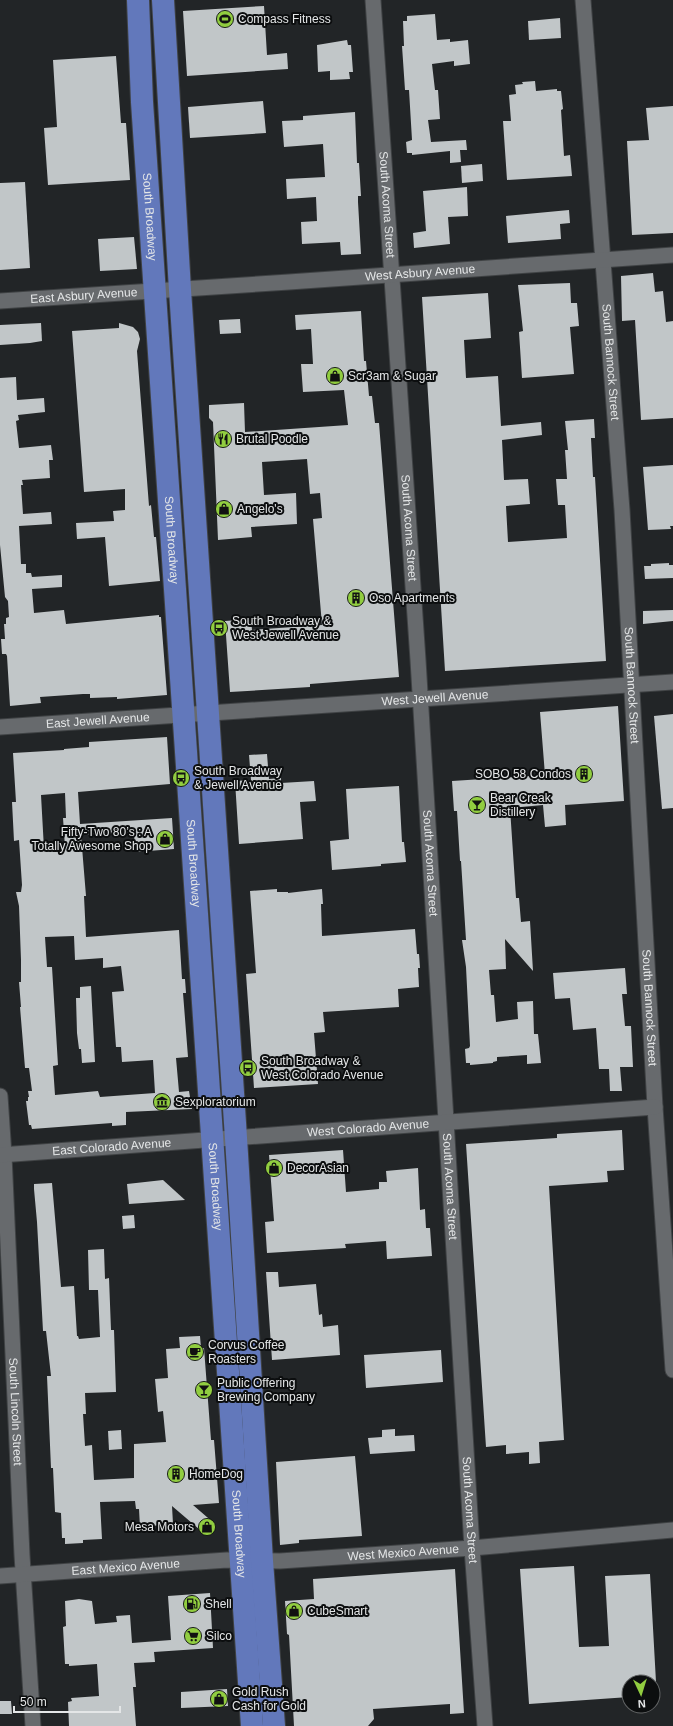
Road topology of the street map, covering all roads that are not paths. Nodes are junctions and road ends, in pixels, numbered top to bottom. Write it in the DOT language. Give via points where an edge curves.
graph roads {
  1 [pos="138,0"];
  2 [pos="163,0"];
  3 [pos="373,0"];
  4 [pos="583,0"];
  5 [pos="673,255"];
  6 [pos="603,259"];
  7 [pos="392,275"];
  8 [pos="167,290"];
  9 [pos="0,301"];
  10 [pos="673,682"];
  11 [pos="632,684"];
  12 [pos="421,698"];
  13 [pos="196,713"];
  14 [pos="0,727"];
  15 [pos="0,1096"];
  16 [pos="655,1107"];
  17 [pos="447,1122"];
  18 [pos="224,1138"];
  19 [pos="2,1155"];
  20 [pos="673,1370"];
  21 [pos="673,1530"];
  22 [pos="472,1548"];
  23 [pos="251,1561"];
  24 [pos="23,1574"];
  25 [pos="0,1576"];
  26 [pos="34,1726"];
  27 [pos="252,1726"];
  28 [pos="274,1726"];
  29 [pos="485,1726"];
  1 -- 8 [label="main road, South Broadway" via="142,102"];
  2 -- 8 [label="main road, South Broadway"];
  3 -- 7 [label="street, South Acoma Street"];
  4 -- 6 [label="street, South Bannock Street"];
  5 -- 6 [label="street, West Asbury Avenue"];
  6 -- 7 [label="street, West Asbury Avenue"];
  6 -- 11 [label="street, South Bannock Street"];
  7 -- 8 [label="street, West Asbury Avenue"];
  7 -- 12 [label="street, South Acoma Street"];
  8 -- 9 [label="street, East Asbury Avenue"];
  8 -- 13 [label="main road, South Broadway"];
  10 -- 11 [label="street, West Jewell Avenue"];
  11 -- 12 [label="street, West Jewell Avenue"];
  11 -- 16 [label="street, South Bannock Street"];
  12 -- 13 [label="street, West Jewell Avenue"];
  12 -- 17 [label="street, South Acoma Street"];
  13 -- 14 [label="street, East Jewell Avenue"];
  13 -- 18 [label="main road, South Broadway"];
  15 -- 19 [label="street, South Lincoln Street"];
  16 -- 17 [label="street, West Colorado Avenue"];
  16 -- 20 [label="street, South Bannock Street"];
  17 -- 18 [label="street, West Colorado Avenue"];
  17 -- 22 [label="street, South Acoma Street"];
  18 -- 19 [label="street, East Colorado Avenue"];
  18 -- 23 [label="main road, South Broadway"];
  19 -- 24 [label="street, South Lincoln Street"];
  21 -- 22 [label="street, West Mexico Avenue"];
  22 -- 23 [label="street, West Mexico Avenue"];
  22 -- 29 [label="street, South Acoma Street"];
  23 -- 24 [label="street, East Mexico Avenue"];
  23 -- 27 [label="main road, South Broadway"];
  23 -- 28 [label="main road, South Broadway"];
  24 -- 25 [label="street, East Mexico Avenue"];
  24 -- 26 [label="street, South Lincoln Street"];
}
